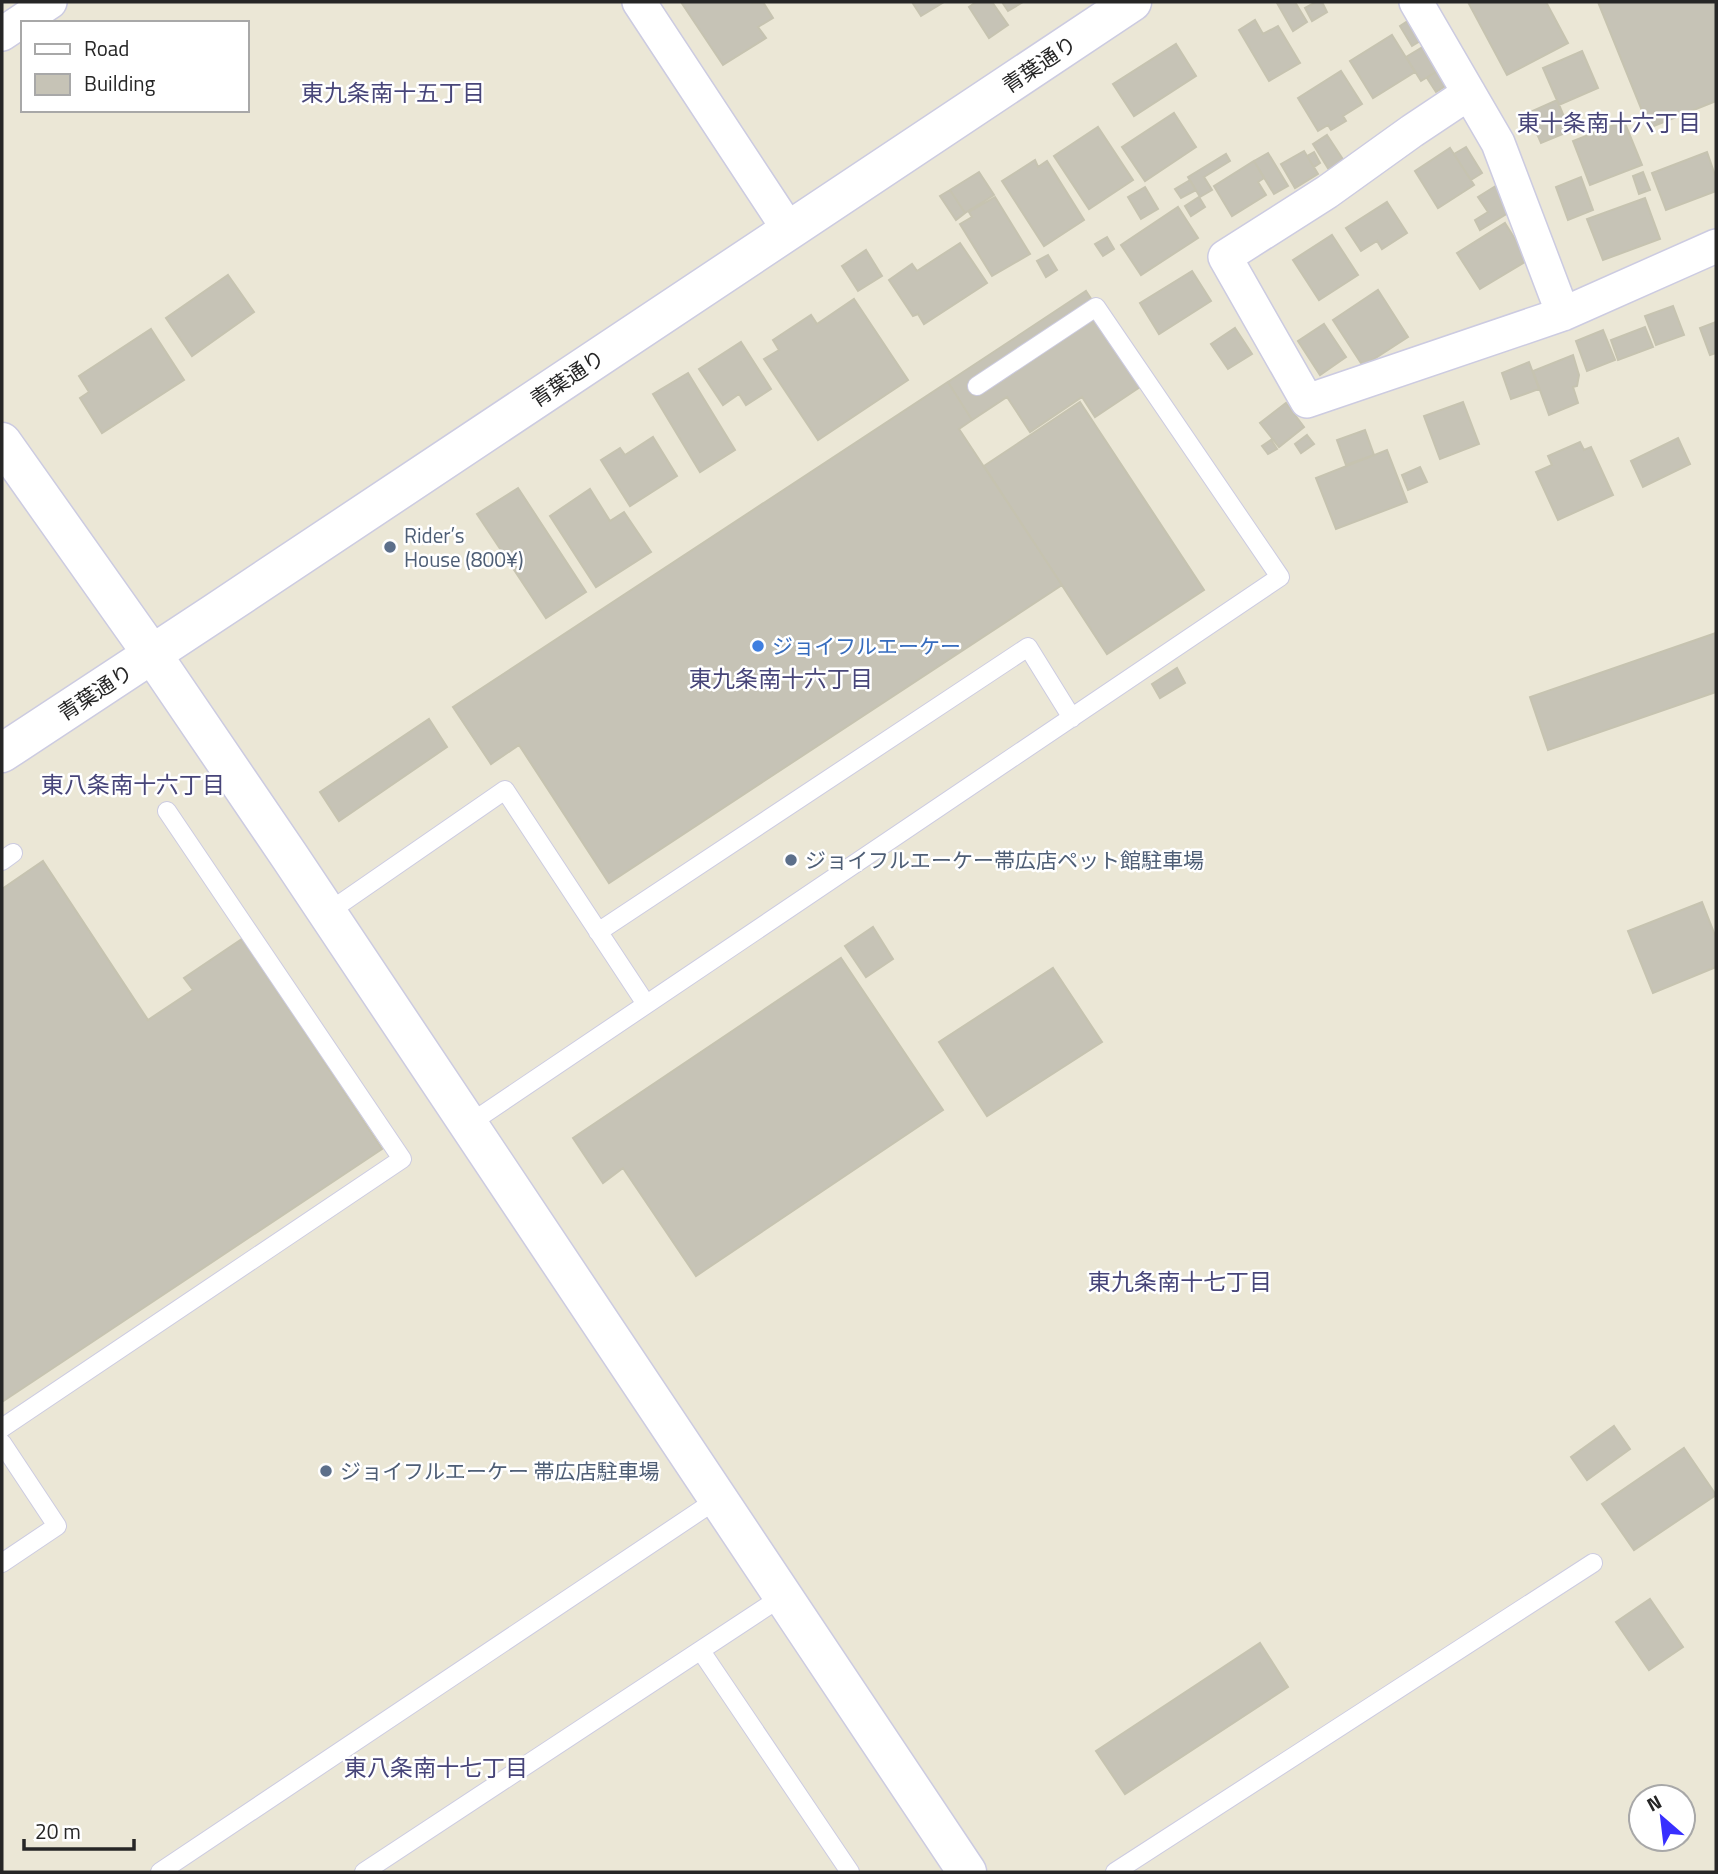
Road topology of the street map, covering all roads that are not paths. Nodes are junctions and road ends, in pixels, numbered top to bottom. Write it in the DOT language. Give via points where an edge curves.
graph roads {
  1 [pos="50,2"];
  2 [pos="639,2"];
  3 [pos="1132,2"];
  4 [pos="1416,2"];
  5 [pos="21,21"];
  6 [pos="22,21"];
  7 [pos="2,34"];
  8 [pos="1469,93"];
  9 [pos="789,230"];
  10 [pos="1716,246"];
  11 [pos="1563,314"];
  12 [pos="977,386"];
  13 [pos="2,442"];
  14 [pos="152,654"];
  15 [pos="1072,718"];
  16 [pos="2,753"];
  17 [pos="167,811"];
  18 [pos="327,913"];
  19 [pos="598,932"];
  20 [pos="646,1004"];
  21 [pos="469,1124"];
  22 [pos="2,1428"];
  23 [pos="2,1443"];
  24 [pos="719,1498"];
  25 [pos="2,1563"];
  26 [pos="1593,1563"];
  27 [pos="783,1596"];
  28 [pos="701,1651"];
  29 [pos="160,1872"];
  30 [pos="364,1872"];
  31 [pos="850,1872"];
  32 [pos="967,1872"];
  33 [pos="1115,1872"];
  1 -- 6 [label="street"];
  2 -- 9 [label="street"];
  3 -- 9 [label="street, 青葉通り"];
  4 -- 8 [label="street"];
  5 -- 7 [label="street"];
  8 -- 11 [label="street" via="1498,143"];
  8 -- 11 [label="street" via="1225,257 1307,401"];
  9 -- 14 [label="street, 青葉通り"];
  10 -- 11 [label="street"];
  12 -- 15 [label="lane" via="1097,307 1280,578"];
  13 -- 14 [label="street"];
  14 -- 16 [label="street, 青葉通り"];
  14 -- 18 [label="street"];
  15 -- 19 [label="lane" via="1028,647"];
  15 -- 20 [label="lane"];
  17 -- 22 [label="lane" via="402,1159"];
  18 -- 19 [label="lane" via="505,790"];
  18 -- 21 [label="street"];
  19 -- 20 [label="lane"];
  20 -- 21 [label="lane"];
  21 -- 24 [label="street"];
  23 -- 25 [label="lane" via="57,1526"];
  24 -- 27 [label="street"];
  24 -- 29 [label="lane"];
  26 -- 33 [label="lane"];
  27 -- 28 [label="lane"];
  27 -- 32 [label="street"];
  28 -- 30 [label="lane"];
  28 -- 31 [label="lane"];
}
